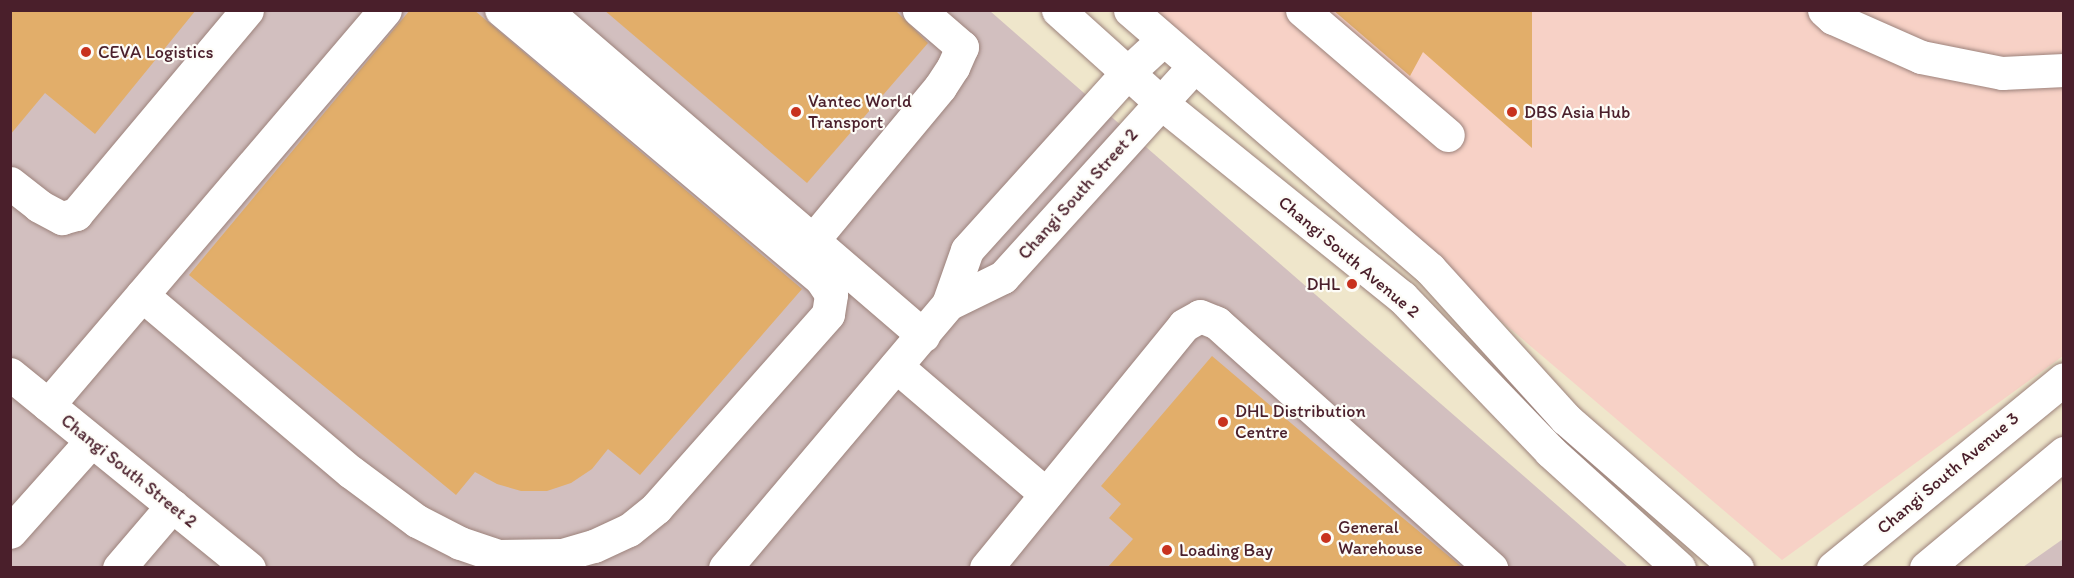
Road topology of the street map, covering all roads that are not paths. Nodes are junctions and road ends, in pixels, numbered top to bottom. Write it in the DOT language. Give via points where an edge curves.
graph roads {
  1 [pos="247,10"];
  2 [pos="384,10"];
  3 [pos="501,10"];
  4 [pos="545,10"];
  5 [pos="920,10"];
  6 [pos="1058,10"];
  7 [pos="1130,10"];
  8 [pos="1302,10"];
  9 [pos="1824,10"];
  10 [pos="1162,40"];
  11 [pos="1194,66"];
  12 [pos="2064,70"];
  13 [pos="1126,74"];
  14 [pos="1160,102"];
  15 [pos="1448,135"];
  16 [pos="10,183"];
  17 [pos="813,240"];
  18 [pos="142,295"];
  19 [pos="948,304"];
  20 [pos="923,335"];
  21 [pos="896,366"];
  22 [pos="10,374"];
  23 [pos="2064,379"];
  24 [pos="48,405"];
  25 [pos="91,441"];
  26 [pos="2064,453"];
  27 [pos="1046,494"];
  28 [pos="172,506"];
  29 [pos="10,532"];
  30 [pos="1672,564"];
  31 [pos="119,567"];
  32 [pos="249,567"];
  33 [pos="725,567"];
  34 [pos="986,567"];
  35 [pos="1491,567"];
  36 [pos="1737,567"];
  37 [pos="1833,567"];
  38 [pos="1926,567"];
  1 -- 16 [label="street" via="76,214 62,218 39,207"];
  2 -- 18 [label="street"];
  3 -- 18 [label="street" via="821,279 831,294 828,314 656,508 629,530 562,555 498,556 460,543 417,521 351,472"];
  4 -- 17 [label="street"];
  5 -- 17 [label="street" via="962,47 953,67"];
  6 -- 13 [label="street, Changi South Avenue 2"];
  7 -- 10 [label="street"];
  8 -- 15 [label="street"];
  9 -- 12 [label="street" via="1833,18 1921,57 2002,73"];
  10 -- 11 [label="street"];
  10 -- 13 [label="street, Changi South Street 2"];
  11 -- 14 [label="street, Changi South Street 2"];
  11 -- 36 [label="street" via="1430,269 1566,418"];
  13 -- 14 [label="street, Changi South Avenue 2"];
  13 -- 19 [label="street, Changi South Street 2" via="967,250"];
  14 -- 19 [label="street, Changi South Street 2" via="1003,277"];
  14 -- 30 [label="street, Changi South Avenue 2" via="1401,297 1550,450"];
  17 -- 20 [label="street"];
  18 -- 24 [label="street"];
  19 -- 20 [label="street, Changi South Street 2"];
  20 -- 21 [label="street, Changi South Street 2"];
  21 -- 27 [label="street"];
  21 -- 33 [label="street, Changi South Street 2"];
  22 -- 24 [label="street, Changi South Street 2"];
  23 -- 37 [label="street, Changi South Avenue 3"];
  24 -- 25 [label="street, Changi South Street 2"];
  25 -- 28 [label="street, Changi South Street 2"];
  25 -- 29 [label="street"];
  26 -- 38 [label="street"];
  27 -- 34 [label="street"];
  27 -- 35 [label="street" via="1184,325 1200,316 1217,323"];
  28 -- 31 [label="street"];
  28 -- 32 [label="street, Changi South Street 2"];
}
